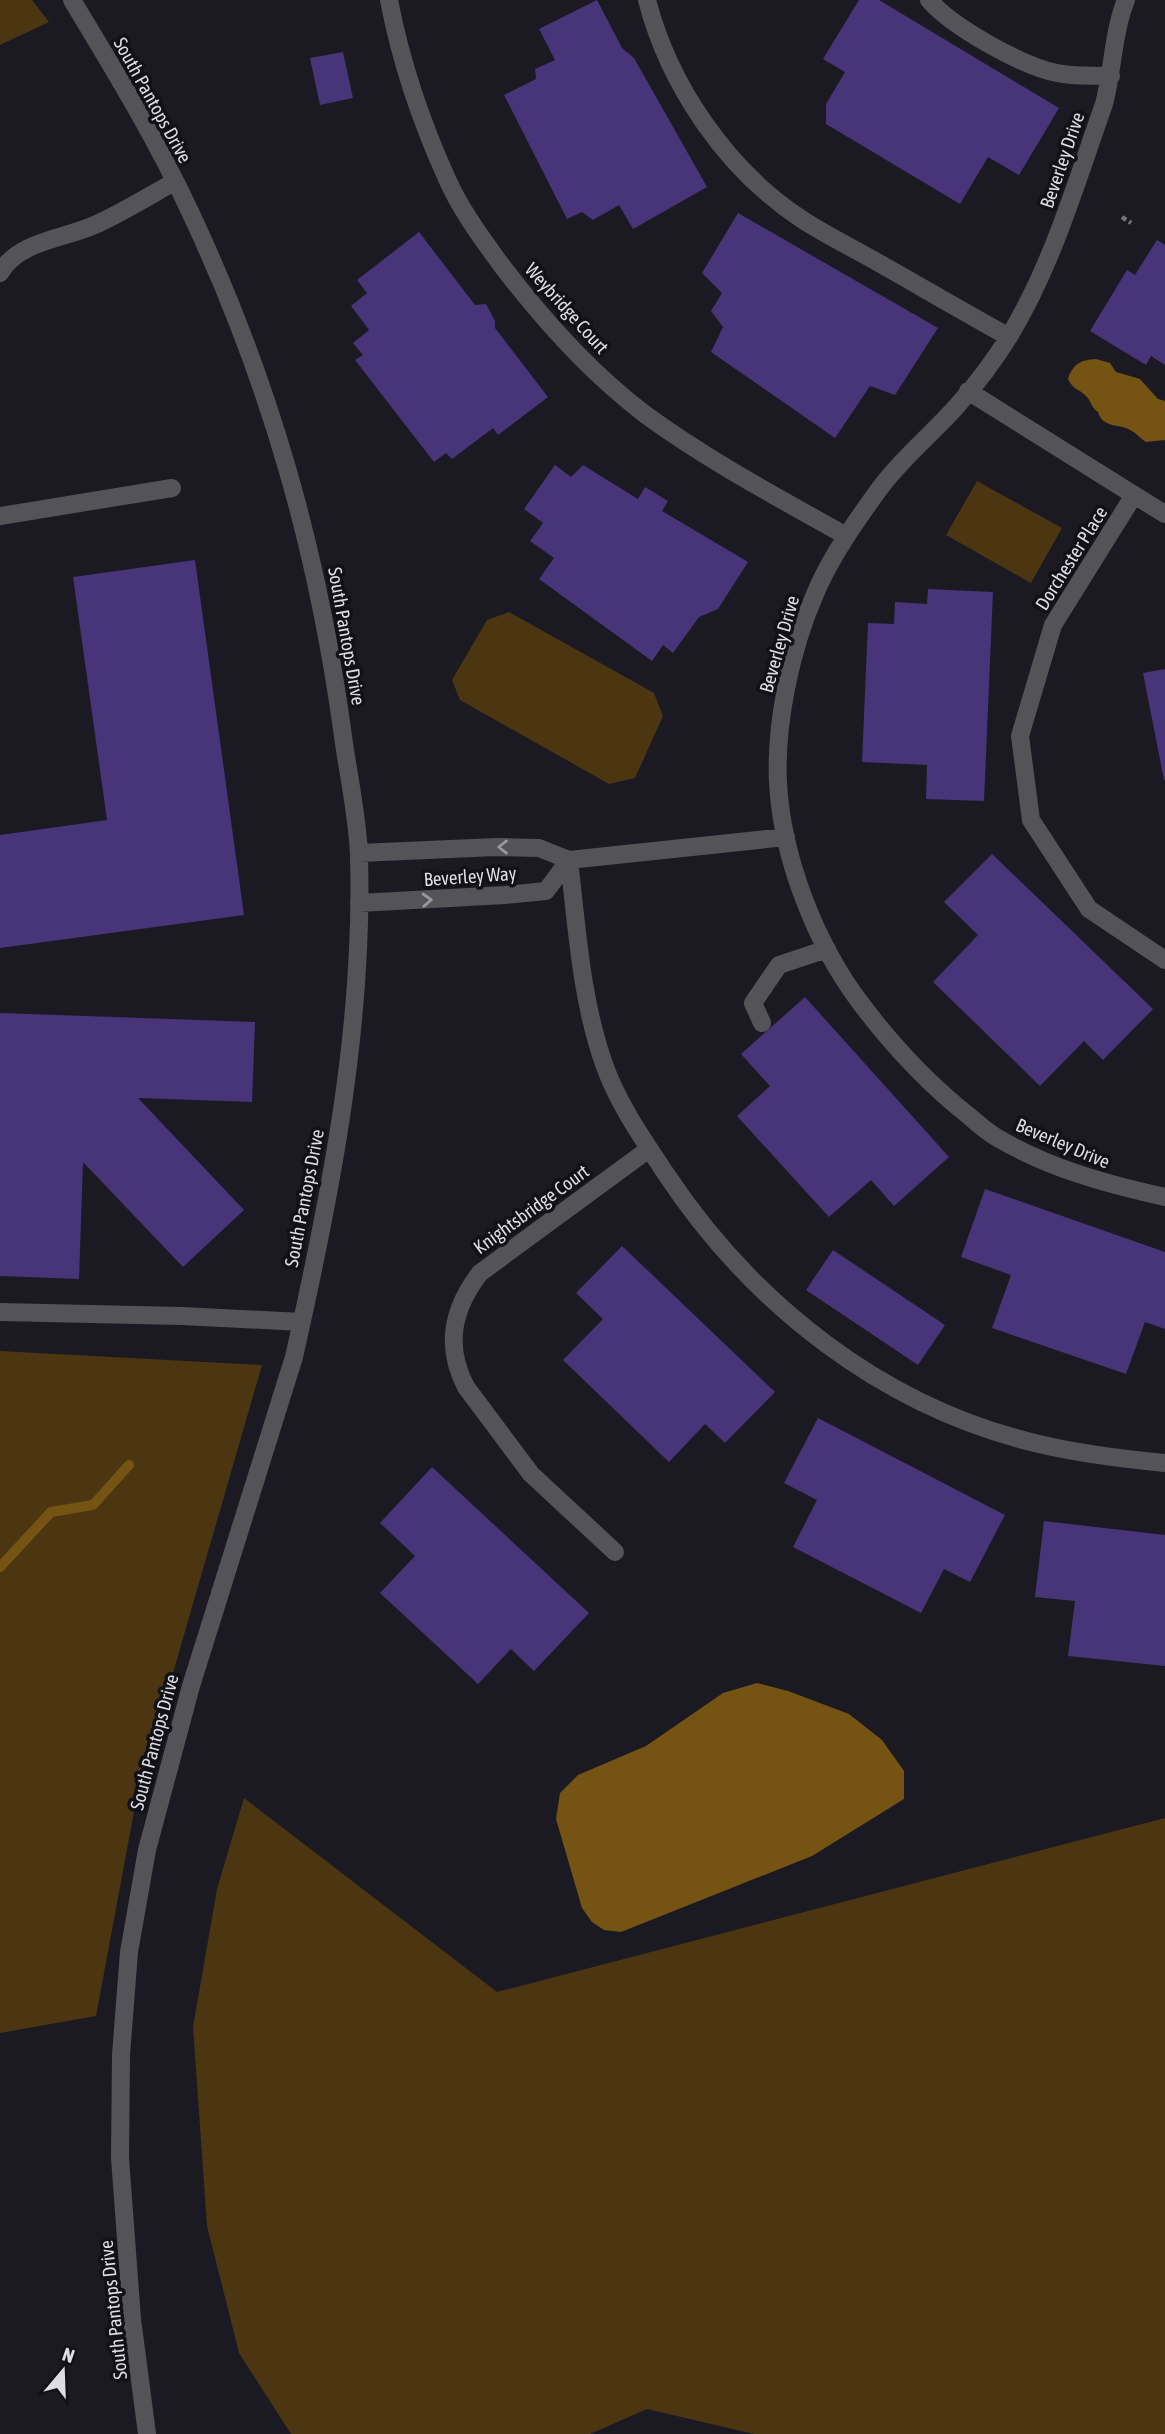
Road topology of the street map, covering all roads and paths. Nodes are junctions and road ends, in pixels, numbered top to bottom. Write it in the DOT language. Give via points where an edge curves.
graph roads {
  1 [pos="72,0"];
  2 [pos="389,0"];
  3 [pos="647,0"];
  4 [pos="929,0"];
  5 [pos="1126,0"];
  6 [pos="1111,76"];
  7 [pos="174,182"];
  8 [pos="1122,217"];
  9 [pos="1131,223"];
  10 [pos="0,273"];
  11 [pos="1009,337"];
  12 [pos="968,391"];
  13 [pos="172,488"];
  14 [pos="1134,495"];
  15 [pos="1165,514"];
  16 [pos="0,516"];
  17 [pos="846,536"];
  18 [pos="786,837"];
  19 [pos="359,853"];
  20 [pos="569,860"];
  21 [pos="359,903"];
  22 [pos="827,949"];
  23 [pos="1165,960"];
  24 [pos="762,1023"];
  25 [pos="649,1149"];
  26 [pos="1165,1197"];
  27 [pos="0,1312"];
  28 [pos="302,1322"];
  29 [pos="1165,1463"];
  30 [pos="615,1552"];
  31 [pos="147,2434"];
  1 -- 7 [label="street, South Pantops Drive" via="135,105"];
  2 -- 17 [label="street, Weybridge Court" via="418,108 449,184 482,239 530,303 585,362 645,414 712,459"];
  3 -- 11 [label="street" via="673,70 690,100 716,139 755,181 800,218"];
  4 -- 6 [label="street" via="1019,61 1058,73"];
  5 -- 6 [label="street, Beverley Drive"];
  6 -- 11 [label="street, Beverley Drive" via="1052,252"];
  7 -- 10 [label="street" via="96,225 35,245 6,263"];
  7 -- 19 [label="street, South Pantops Drive" via="242,331 307,534 331,649"];
  8 -- 9 [label="path"];
  11 -- 12 [label="street, Beverley Drive"];
  12 -- 14 [label="street, Dorchester Place"];
  12 -- 17 [label="street, Beverley Drive" via="883,484"];
  13 -- 16 [label="street"];
  14 -- 15 [label="street, Dorchester Place"];
  14 -- 23 [label="street, Dorchester Place" via="1053,625 1020,737 1031,820 1089,909"];
  17 -- 18 [label="street, Beverley Drive" via="815,592 794,652 782,713 778,782"];
  18 -- 20 [label="street, Beverley Way"];
  18 -- 22 [label="street, Beverley Drive" via="812,922"];
  20 -- 19 [label="street, Beverley Way, one-way" via="539,848"];
  19 -- 21 [label="street, South Pantops Drive"];
  21 -- 20 [label="street, Beverley Way, one-way" via="546,891"];
  20 -- 25 [label="street" via="595,1034 628,1116"];
  21 -- 28 [label="street, South Pantops Drive" via="354,1023 336,1148"];
  22 -- 24 [label="street" via="779,965 753,1003"];
  22 -- 26 [label="street, Beverley Drive" via="846,984 889,1041 938,1092 994,1136 1103,1184"];
  25 -- 29 [label="street" via="692,1214 740,1270 793,1319 852,1363 915,1399 969,1422 1038,1444"];
  25 -- 30 [label="street, Knightsbridge Court" via="480,1273 455,1318 453,1348 466,1387 531,1474"];
  27 -- 28 [label="street"];
  28 -- 31 [label="street, South Pantops Drive" via="191,1686 147,1850 129,1952 120,2158 132,2319"];
}
